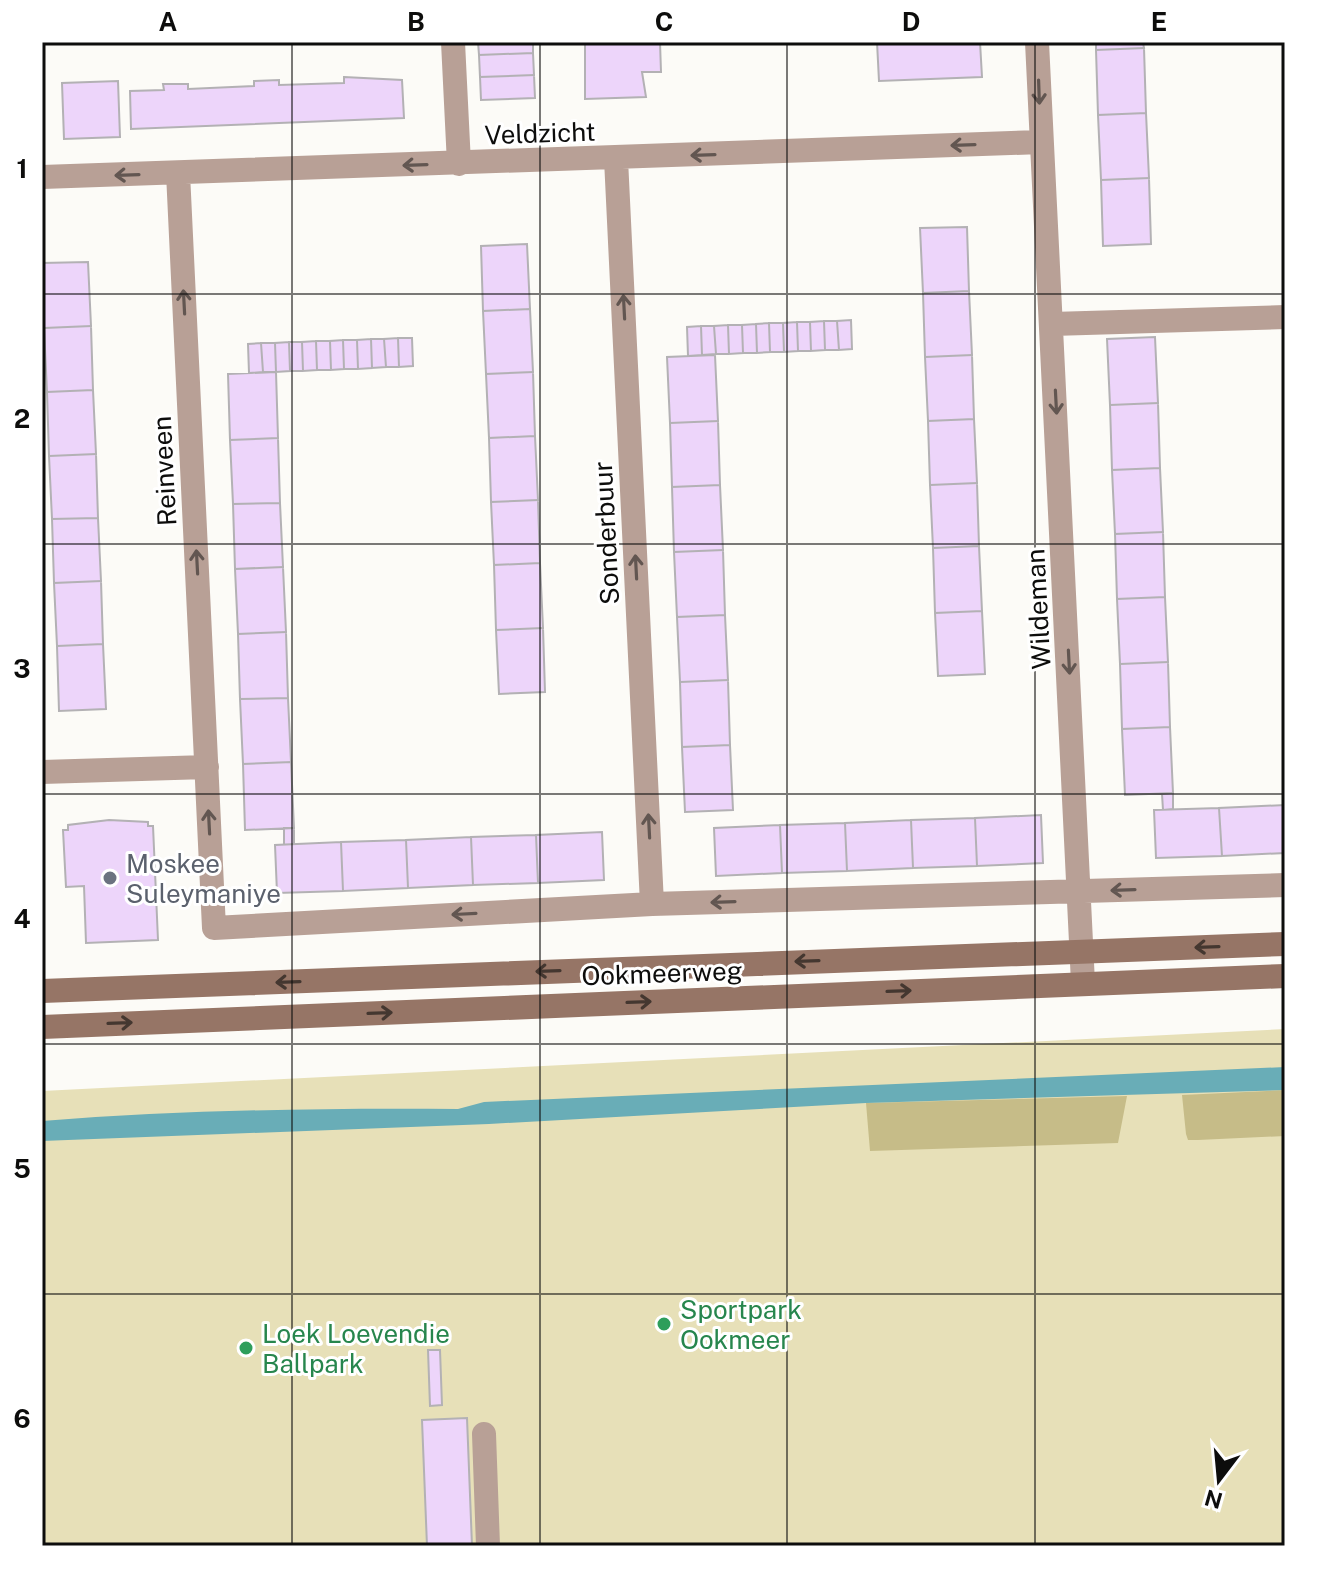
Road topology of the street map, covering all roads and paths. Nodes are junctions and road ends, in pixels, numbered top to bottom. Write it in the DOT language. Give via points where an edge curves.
graph roads {
  1 [pos="453,42"];
  2 [pos="1037,42"];
  3 [pos="1041,142"];
  4 [pos="616,159"];
  5 [pos="459,164"];
  6 [pos="178,173"];
  7 [pos="42,177"];
  8 [pos="1285,317"];
  9 [pos="1052,324"];
  10 [pos="207,767"];
  11 [pos="42,772"];
  12 [pos="1285,885"];
  13 [pos="1081,891"];
  14 [pos="652,904"];
  15 [pos="1285,944"];
  16 [pos="1083,950"];
  17 [pos="1285,976"];
  18 [pos="1083,983"];
  19 [pos="42,991"];
  20 [pos="42,1027"];
  21 [pos="484,1434"];
  22 [pos="488,1546"];
  1 -- 5 [label="street"];
  2 -- 3 [label="street, Wildeman, one-way"];
  3 -- 4 [label="street, Veldzicht, one-way"];
  3 -- 9 [label="street, Wildeman"];
  4 -- 5 [label="street, Veldzicht"];
  14 -- 4 [label="street, Sonderbuur, one-way"];
  5 -- 6 [label="street, Veldzicht, one-way"];
  6 -- 7 [label="street, Veldzicht, one-way"];
  10 -- 6 [label="street, Reinveen, one-way"];
  8 -- 9 [label="street"];
  9 -- 13 [label="street, Wildeman, one-way"];
  10 -- 11 [label="street"];
  14 -- 10 [label="street, Reinveen, one-way" via="214,928"];
  12 -- 13 [label="street, one-way"];
  13 -- 14 [label="street, one-way"];
  13 -- 16 [label="street, Wildeman"];
  15 -- 16 [label="main road, Ookmeerweg, one-way"];
  16 -- 18 [label="street, Wildeman"];
  16 -- 19 [label="main road, Ookmeerweg, one-way"];
  17 -- 18 [label="main road, Ookmeerweg"];
  20 -- 18 [label="main road, Ookmeerweg, one-way"];
  21 -- 22 [label="street"];
}
